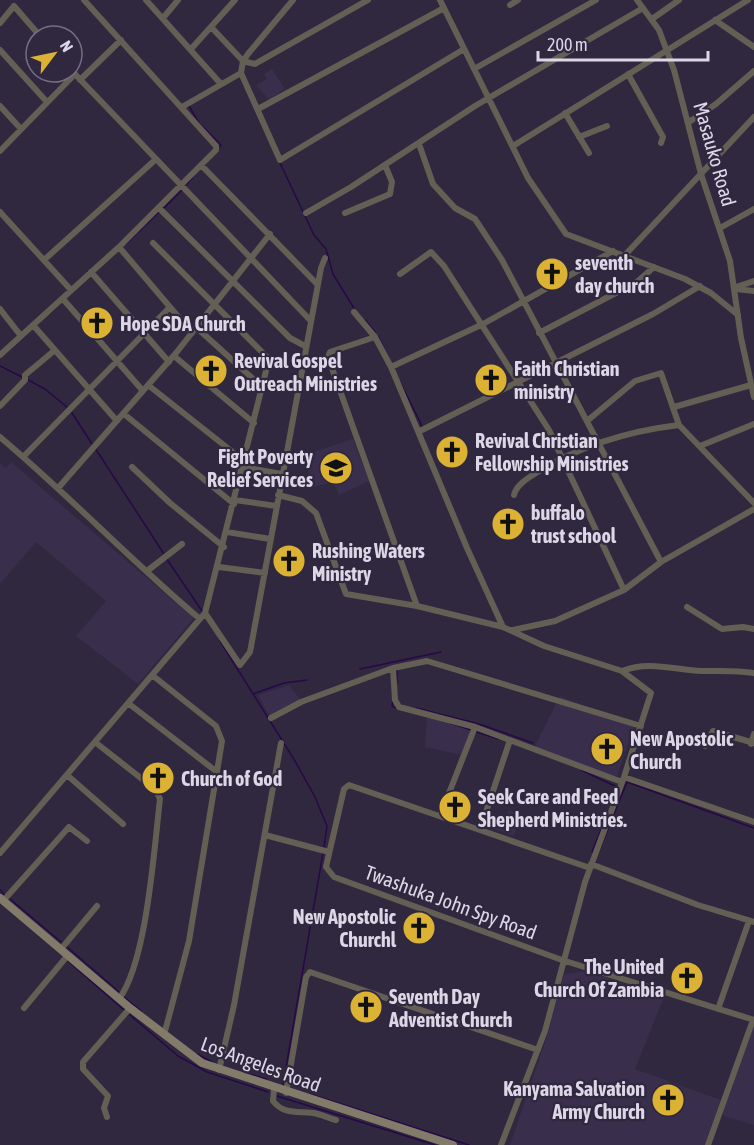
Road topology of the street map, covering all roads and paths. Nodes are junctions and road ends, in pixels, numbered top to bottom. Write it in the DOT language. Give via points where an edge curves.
graph roads {
  1 [pos="84,0"];
  2 [pos="146,0"];
  3 [pos="178,0"];
  4 [pos="235,0"];
  5 [pos="293,0"];
  6 [pos="368,0"];
  7 [pos="440,0"];
  8 [pos="518,0"];
  9 [pos="596,0"];
  10 [pos="637,0"];
  11 [pos="679,0"];
  12 [pos="748,0"];
  13 [pos="510,4"];
  14 [pos="444,8"];
  15 [pos="643,8"];
  16 [pos="164,18"];
  17 [pos="652,19"];
  18 [pos="715,20"];
  19 [pos="0,23"];
  20 [pos="30,24"];
  21 [pos="212,28"];
  22 [pos="121,40"];
  23 [pos="754,48"];
  24 [pos="191,49"];
  25 [pos="464,49"];
  26 [pos="668,49"];
  27 [pos="0,50"];
  28 [pos="243,61"];
  29 [pos="84,69"];
  30 [pos="474,69"];
  31 [pos="754,71"];
  32 [pos="241,73"];
  33 [pos="628,74"];
  34 [pos="220,83"];
  35 [pos="66,84"];
  36 [pos="84,84"];
  37 [pos="488,98"];
  38 [pos="47,102"];
  39 [pos="0,106"];
  40 [pos="182,107"];
  41 [pos="258,109"];
  42 [pos="565,113"];
  43 [pos="754,117"];
  44 [pos="689,122"];
  45 [pos="607,126"];
  46 [pos="21,129"];
  47 [pos="579,137"];
  48 [pos="662,143"];
  49 [pos="419,144"];
  50 [pos="513,146"];
  51 [pos="0,151"];
  52 [pos="589,153"];
  53 [pos="155,160"];
  54 [pos="201,165"];
  55 [pos="385,165"];
  56 [pos="701,174"];
  57 [pos="182,187"];
  58 [pos="159,208"];
  59 [pos="754,209"];
  60 [pos="0,213"];
  61 [pos="306,213"];
  62 [pos="345,213"];
  63 [pos="720,228"];
  64 [pos="270,234"];
  65 [pos="153,243"];
  66 [pos="119,247"];
  67 [pos="613,251"];
  68 [pos="625,255"];
  69 [pos="251,258"];
  70 [pos="325,258"];
  71 [pos="44,260"];
  72 [pos="654,267"];
  73 [pos="91,273"];
  74 [pos="400,274"];
  75 [pos="232,280"];
  76 [pos="754,281"];
  77 [pos="317,284"];
  78 [pos="700,286"];
  79 [pos="736,288"];
  80 [pos="71,291"];
  81 [pos="754,291"];
  82 [pos="63,299"];
  83 [pos="524,302"];
  84 [pos="170,306"];
  85 [pos="216,306"];
  86 [pos="0,309"];
  87 [pos="354,312"];
  88 [pos="738,315"];
  89 [pos="310,320"];
  90 [pos="483,324"];
  91 [pos="33,325"];
  92 [pos="194,331"];
  93 [pos="539,333"];
  94 [pos="143,335"];
  95 [pos="21,336"];
  96 [pos="375,337"];
  97 [pos="305,346"];
  98 [pos="55,350"];
  99 [pos="0,355"];
  100 [pos="172,359"];
  101 [pos="116,362"];
  102 [pos="555,364"];
  103 [pos="391,367"];
  104 [pos="519,382"];
  105 [pos="148,385"];
  106 [pos="751,385"];
  107 [pos="262,387"];
  108 [pos="89,389"];
  109 [pos="143,391"];
  110 [pos="754,397"];
  111 [pos="0,406"];
  112 [pos="674,407"];
  113 [pos="124,414"];
  114 [pos="587,421"];
  115 [pos="117,422"];
  116 [pos="254,423"];
  117 [pos="754,424"];
  118 [pos="680,425"];
  119 [pos="420,432"];
  120 [pos="0,437"];
  121 [pos="599,443"];
  122 [pos="700,446"];
  123 [pos="23,456"];
  124 [pos="561,458"];
  125 [pos="244,464"];
  126 [pos="132,467"];
  127 [pos="282,474"];
  128 [pos="59,487"];
  129 [pos="278,495"];
  130 [pos="514,495"];
  131 [pos="234,502"];
  132 [pos="754,503"];
  133 [pos="276,506"];
  134 [pos="754,509"];
  135 [pos="227,532"];
  136 [pos="270,539"];
  137 [pos="182,544"];
  138 [pos="224,547"];
  139 [pos="661,562"];
  140 [pos="219,567"];
  141 [pos="147,571"];
  142 [pos="265,573"];
  143 [pos="624,590"];
  144 [pos="417,606"];
  145 [pos="687,608"];
  146 [pos="205,613"];
  147 [pos="200,619"];
  148 [pos="503,627"];
  149 [pos="754,629"];
  150 [pos="513,630"];
  151 [pos="393,668"];
  152 [pos="622,671"];
  153 [pos="754,673"];
  154 [pos="152,675"];
  155 [pos="128,703"];
  156 [pos="271,718"];
  157 [pos="642,726"];
  158 [pos="475,727"];
  159 [pos="754,734"];
  160 [pos="510,740"];
  161 [pos="95,742"];
  162 [pos="281,743"];
  163 [pos="752,744"];
  164 [pos="705,746"];
  165 [pos="217,772"];
  166 [pos="67,775"];
  167 [pos="623,780"];
  168 [pos="440,816"];
  169 [pos="754,822"];
  170 [pos="123,824"];
  171 [pos="480,830"];
  172 [pos="266,836"];
  173 [pos="87,841"];
  174 [pos="329,852"];
  175 [pos="0,853"];
  176 [pos="590,866"];
  177 [pos="2,899"];
  178 [pos="97,906"];
  179 [pos="752,921"];
  180 [pos="64,952"];
  181 [pos="562,960"];
  182 [pos="119,999"];
  183 [pos="24,1008"];
  184 [pos="130,1009"];
  185 [pos="718,1009"];
  186 [pos="754,1020"];
  187 [pos="164,1035"];
  188 [pos="538,1050"];
  189 [pos="219,1070"];
  190 [pos="273,1089"];
  191 [pos="286,1093"];
  192 [pos="107,1117"];
  193 [pos="336,1120"];
  194 [pos="453,1145"];
  195 [pos="501,1145"];
  196 [pos="708,1145"];
  1 -- 22 [label="street"];
  2 -- 16 [label="street"];
  3 -- 16 [label="street"];
  4 -- 21 [label="street"];
  5 -- 28 [label="street"];
  6 -- 28 [label="street" via="255,64"];
  7 -- 14 [label="street"];
  8 -- 13 [label="street"];
  9 -- 30 [label="street"];
  10 -- 15 [label="street, Masauko Road"];
  11 -- 17 [label="street"];
  12 -- 18 [label="street"];
  14 -- 25 [label="street"];
  14 -- 41 [label="street"];
  15 -- 17 [label="street, Masauko Road"];
  15 -- 37 [label="street"];
  16 -- 24 [label="street"];
  17 -- 26 [label="street, Masauko Road"];
  18 -- 23 [label="street"];
  18 -- 26 [label="street"];
  19 -- 20 [label="street" via="14,6"];
  21 -- 24 [label="street"];
  21 -- 28 [label="street"];
  22 -- 29 [label="street"];
  22 -- 40 [label="street"];
  24 -- 34 [label="street"];
  25 -- 30 [label="street"];
  25 -- 41 [label="street" via="280,160"];
  26 -- 33 [label="street"];
  26 -- 44 [label="street, Masauko Road"];
  27 -- 38 [label="street"];
  28 -- 32 [label="street"];
  30 -- 37 [label="street"];
  31 -- 44 [label="street"];
  32 -- 34 [label="street"];
  32 -- 41 [label="street"];
  33 -- 42 [label="street"];
  33 -- 48 [label="street" via="663,137"];
  34 -- 40 [label="street"];
  35 -- 38 [label="street"];
  36 -- 53 [label="street"];
  37 -- 49 [label="street"];
  37 -- 50 [label="street"];
  38 -- 46 [label="street"];
  39 -- 46 [label="street"];
  40 -- 54 [label="street" via="216,146"];
  42 -- 47 [label="street"];
  42 -- 50 [label="street"];
  43 -- 56 [label="street"];
  44 -- 56 [label="street, Masauko Road"];
  45 -- 47 [label="street"];
  46 -- 51 [label="street"];
  47 -- 52 [label="street"];
  49 -- 55 [label="street"];
  49 -- 83 [label="street" via="434,184 455,208 479,225"];
  50 -- 67 [label="street" via="541,200 566,234"];
  53 -- 57 [label="street"];
  53 -- 71 [label="street"];
  54 -- 57 [label="street"];
  54 -- 64 [label="street"];
  55 -- 61 [label="street"];
  55 -- 62 [label="street" via="392,182 390,194"];
  56 -- 63 [label="street, Masauko Road"];
  56 -- 68 [label="street"];
  57 -- 58 [label="street"];
  57 -- 69 [label="street"];
  58 -- 66 [label="street"];
  58 -- 75 [label="street"];
  59 -- 63 [label="street"];
  60 -- 71 [label="street"];
  63 -- 79 [label="street, Masauko Road"];
  64 -- 69 [label="street"];
  64 -- 77 [label="street"];
  65 -- 85 [label="street"];
  66 -- 73 [label="street"];
  66 -- 84 [label="street"];
  67 -- 68 [label="street"];
  67 -- 83 [label="street"];
  68 -- 72 [label="street"];
  69 -- 75 [label="street"];
  69 -- 89 [label="street"];
  70 -- 77 [label="street"];
  71 -- 80 [label="street"];
  72 -- 78 [label="street"];
  72 -- 93 [label="street" via="637,282"];
  73 -- 80 [label="street"];
  73 -- 94 [label="street"];
  74 -- 90 [label="street" via="433,252"];
  75 -- 85 [label="street"];
  75 -- 97 [label="street" via="290,338"];
  76 -- 79 [label="street"];
  77 -- 89 [label="street"];
  78 -- 88 [label="street"];
  78 -- 102 [label="street"];
  79 -- 81 [label="street"];
  79 -- 88 [label="street, Masauko Road"];
  80 -- 82 [label="street"];
  82 -- 91 [label="street"];
  82 -- 101 [label="street"];
  83 -- 90 [label="street"];
  83 -- 93 [label="street"];
  84 -- 92 [label="street"];
  84 -- 94 [label="street"];
  85 -- 92 [label="street"];
  85 -- 107 [label="street" via="269,357"];
  86 -- 95 [label="street"];
  87 -- 96 [label="street"];
  88 -- 106 [label="street, Masauko Road"];
  89 -- 97 [label="street"];
  90 -- 103 [label="street"];
  90 -- 104 [label="street"];
  91 -- 95 [label="street"];
  91 -- 98 [label="street"];
  92 -- 100 [label="street"];
  92 -- 107 [label="street"];
  93 -- 102 [label="street"];
  94 -- 100 [label="street"];
  94 -- 101 [label="street"];
  95 -- 99 [label="street"];
  96 -- 103 [label="street"];
  96 -- 144 [label="street" via="330,352 328,357"];
  97 -- 127 [label="street"];
  98 -- 108 [label="street"];
  98 -- 111 [label="street" via="25,375 25,380"];
  100 -- 105 [label="street"];
  100 -- 116 [label="street"];
  101 -- 108 [label="street"];
  101 -- 109 [label="street"];
  102 -- 104 [label="street"];
  102 -- 114 [label="street"];
  103 -- 119 [label="street"];
  104 -- 119 [label="street"];
  104 -- 124 [label="street" via="549,430"];
  105 -- 109 [label="street"];
  105 -- 125 [label="street"];
  106 -- 110 [label="street, Masauko Road"];
  106 -- 112 [label="street"];
  107 -- 116 [label="street"];
  108 -- 115 [label="street"];
  108 -- 123 [label="street"];
  109 -- 113 [label="street"];
  112 -- 114 [label="street" via="663,376 657,373 632,384"];
  112 -- 118 [label="street"];
  113 -- 115 [label="street"];
  113 -- 131 [label="street"];
  114 -- 121 [label="street"];
  115 -- 128 [label="street"];
  116 -- 125 [label="street"];
  117 -- 122 [label="street"];
  118 -- 121 [label="street"];
  118 -- 122 [label="street"];
  119 -- 148 [label="street" via="466,548"];
  120 -- 123 [label="street"];
  121 -- 124 [label="street"];
  121 -- 139 [label="street"];
  122 -- 132 [label="street"];
  123 -- 128 [label="street"];
  124 -- 130 [label="street" via="525,481"];
  124 -- 143 [label="street"];
  125 -- 127 [label="street"];
  125 -- 131 [label="street"];
  126 -- 138 [label="street"];
  127 -- 129 [label="street"];
  128 -- 141 [label="street"];
  129 -- 133 [label="street"];
  129 -- 144 [label="street" via="313,508 346,594"];
  131 -- 133 [label="street"];
  131 -- 135 [label="street"];
  133 -- 136 [label="street"];
  134 -- 139 [label="street"];
  135 -- 136 [label="street"];
  135 -- 138 [label="street"];
  136 -- 142 [label="street"];
  137 -- 141 [label="street"];
  138 -- 140 [label="street"];
  139 -- 143 [label="street"];
  140 -- 142 [label="street"];
  140 -- 146 [label="street"];
  141 -- 147 [label="street"];
  142 -- 146 [label="street" via="250,652 240,665"];
  143 -- 150 [label="street" via="555,621"];
  144 -- 148 [label="street"];
  145 -- 149 [label="street" via="722,629"];
  146 -- 147 [label="street"];
  147 -- 154 [label="street"];
  148 -- 150 [label="street"];
  150 -- 152 [label="street" via="544,646"];
  151 -- 156 [label="street" via="300,702"];
  151 -- 157 [label="street" via="427,661"];
  151 -- 158 [label="street" via="399,707"];
  152 -- 153 [label="street" via="666,665"];
  152 -- 157 [label="street" via="650,690"];
  154 -- 155 [label="street"];
  154 -- 165 [label="street" via="220,730"];
  155 -- 161 [label="street"];
  155 -- 165 [label="street"];
  157 -- 167 [label="street"];
  158 -- 160 [label="street"];
  158 -- 168 [label="street"];
  159 -- 163 [label="street"];
  160 -- 167 [label="street"];
  160 -- 171 [label="street"];
  161 -- 166 [label="street"];
  161 -- 182 [label="street" via="156,790 160,798 147,903 131,979"];
  162 -- 172 [label="street"];
  163 -- 164 [label="street" via="713,731"];
  165 -- 187 [label="street" via="189,941"];
  166 -- 170 [label="street"];
  166 -- 175 [label="street"];
  167 -- 169 [label="street"];
  167 -- 176 [label="street"];
  168 -- 171 [label="street"];
  168 -- 174 [label="street, Twashuka John Spy Road" via="346,785"];
  171 -- 176 [label="street"];
  172 -- 174 [label="street"];
  172 -- 189 [label="street"];
  173 -- 177 [label="street" via="69,827"];
  174 -- 181 [label="street, Twashuka John Spy Road" via="326,867 334,877"];
  176 -- 179 [label="street"];
  176 -- 181 [label="street"];
  177 -- 180 [label="main road, Los Angeles Road"];
  178 -- 180 [label="street"];
  179 -- 185 [label="street"];
  180 -- 182 [label="main road, Los Angeles Road"];
  180 -- 183 [label="street"];
  181 -- 185 [label="street, Twashuka John Spy Road"];
  181 -- 188 [label="street"];
  182 -- 184 [label="main road, Los Angeles Road"];
  184 -- 187 [label="main road, Los Angeles Road"];
  184 -- 192 [label="street" via="83,1062 83,1069 108,1096 104,1108"];
  185 -- 186 [label="street, Twashuka John Spy Road"];
  186 -- 196 [label="street"];
  187 -- 189 [label="main road, Los Angeles Road" via="191,1057"];
  188 -- 191 [label="street" via="310,972"];
  188 -- 195 [label="street"];
  189 -- 190 [label="main road, Los Angeles Road"];
  190 -- 191 [label="main road, Los Angeles Road"];
  190 -- 193 [label="street" via="273,1101 291,1113 312,1113"];
  191 -- 194 [label="main road, Los Angeles Road"];
}
